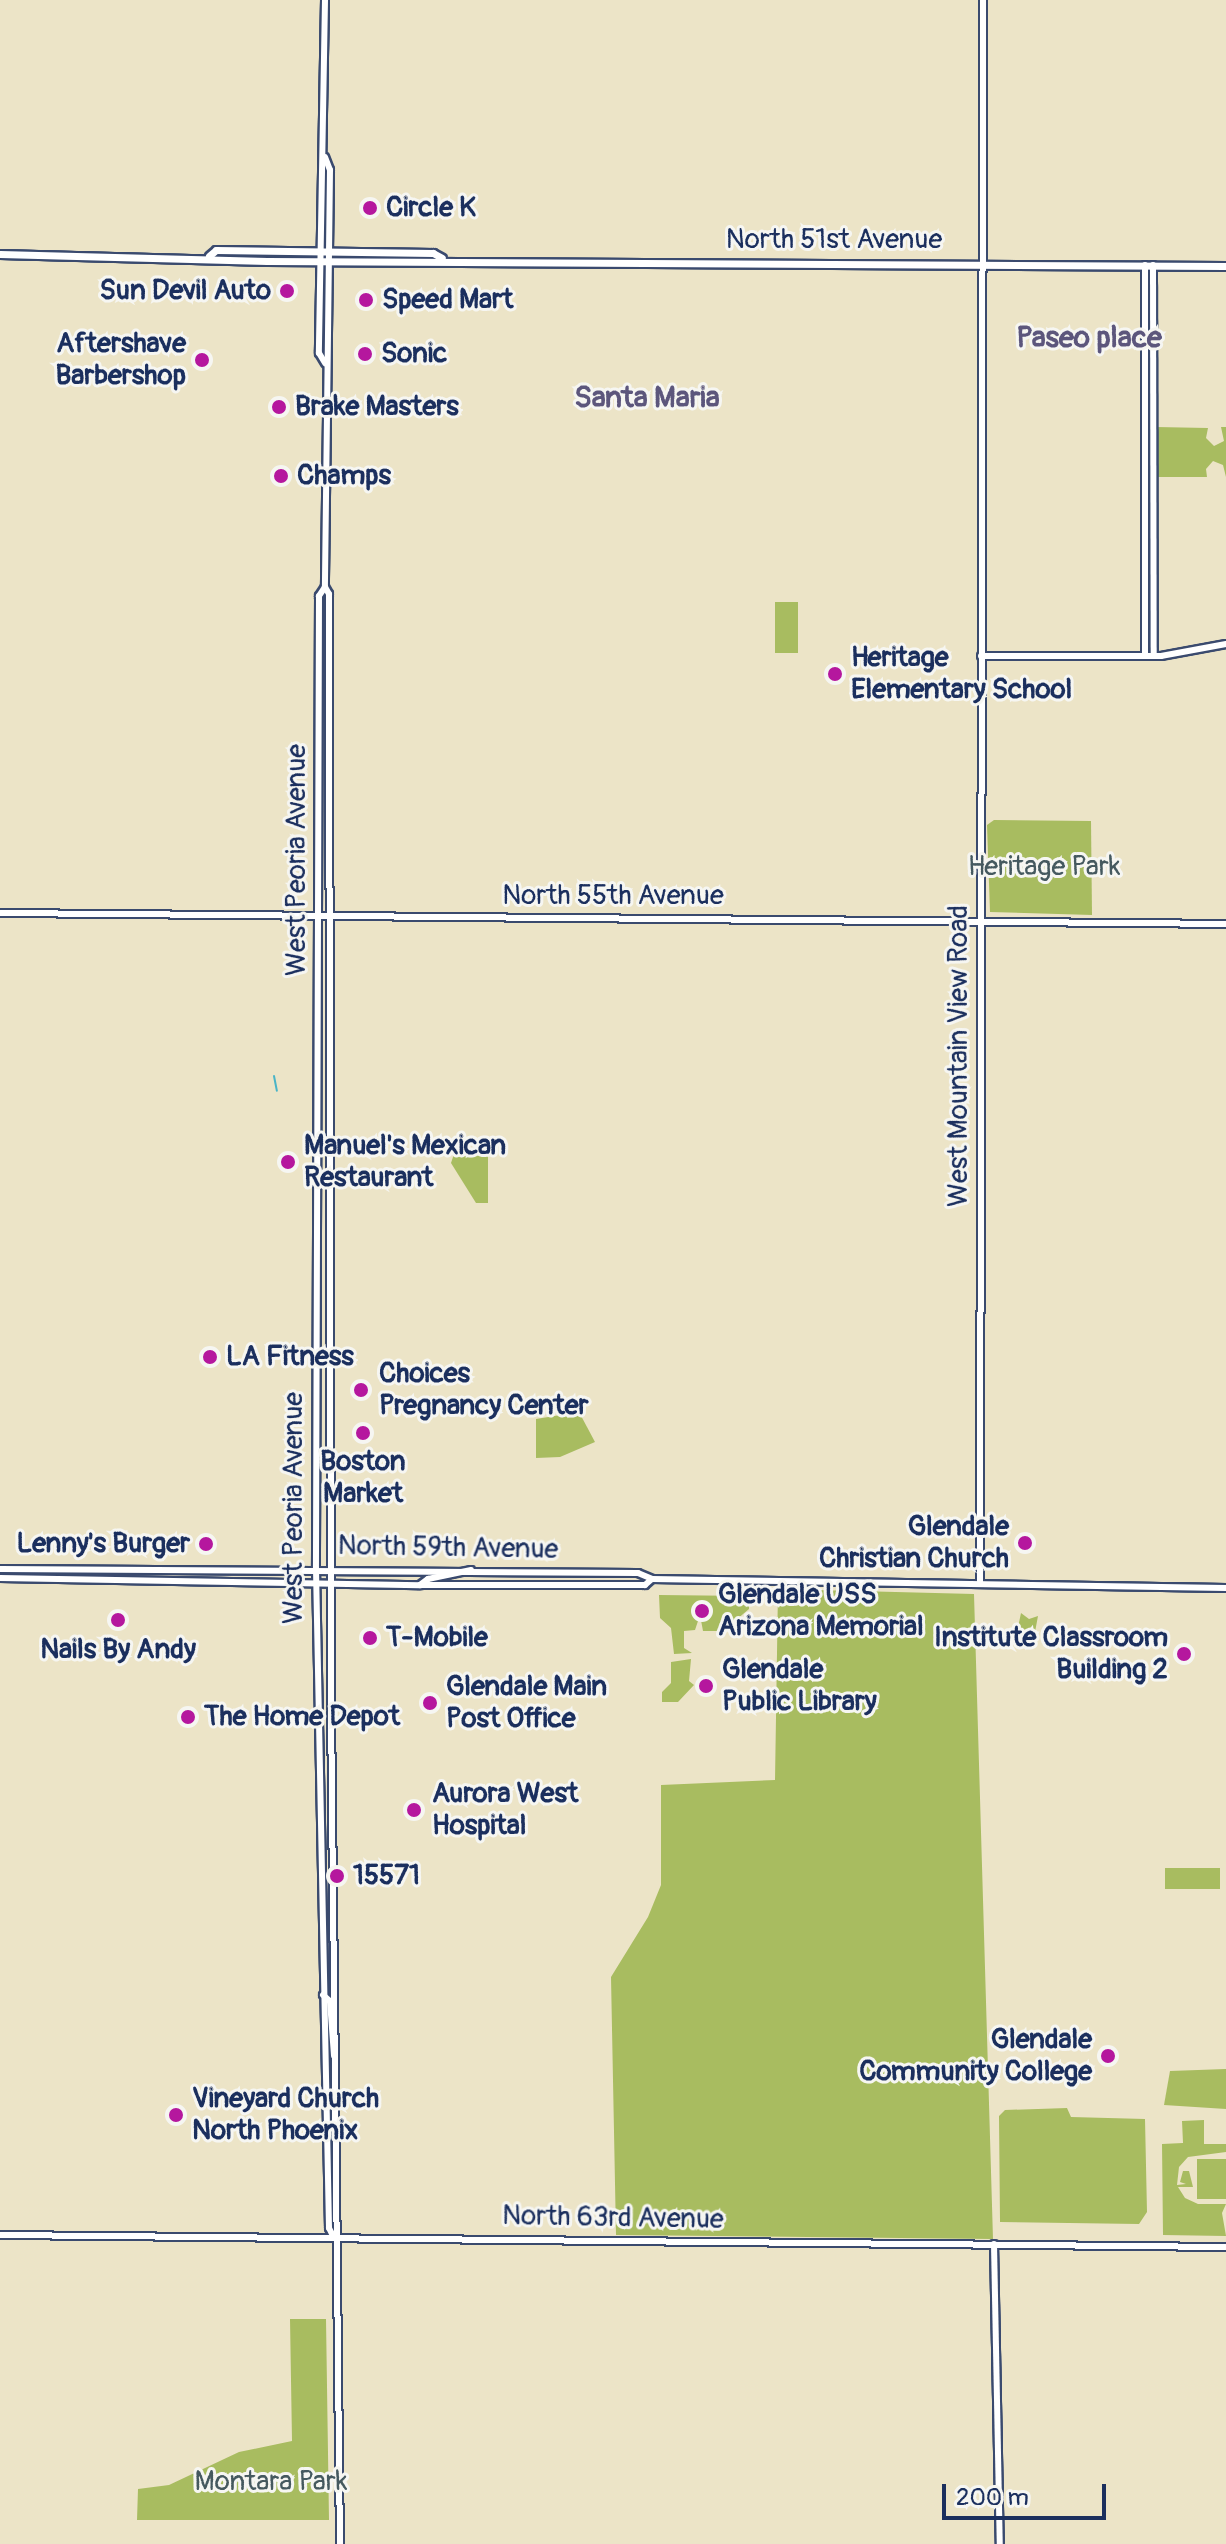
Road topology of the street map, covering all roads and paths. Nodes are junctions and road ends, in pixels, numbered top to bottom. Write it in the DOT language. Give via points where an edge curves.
graph roads {
  1 [pos="325,0"];
  2 [pos="983,0"];
  3 [pos="325,157"];
  4 [pos="319,252"];
  5 [pos="330,252"];
  6 [pos="0,254"];
  7 [pos="209,256"];
  8 [pos="442,258"];
  9 [pos="319,262"];
  10 [pos="330,262"];
  11 [pos="983,263"];
  12 [pos="1149,265"];
  13 [pos="1226,266"];
  14 [pos="325,363"];
  15 [pos="325,587"];
  16 [pos="1226,644"];
  17 [pos="981,656"];
  18 [pos="1145,656"];
  19 [pos="1154,656"];
  20 [pos="0,913"];
  21 [pos="319,916"];
  22 [pos="328,916"];
  23 [pos="981,922"];
  24 [pos="1226,924"];
  25 [pos="0,1569"];
  26 [pos="316,1569"];
  27 [pos="331,1569"];
  28 [pos="471,1570"];
  29 [pos="0,1578"];
  30 [pos="652,1579"];
  31 [pos="316,1584"];
  32 [pos="331,1584"];
  33 [pos="980,1584"];
  34 [pos="420,1585"];
  35 [pos="1226,1588"];
  36 [pos="318,1701"];
  37 [pos="331,1701"];
  38 [pos="323,1995"];
  39 [pos="336,2063"];
  40 [pos="0,2235"];
  41 [pos="334,2238"];
  42 [pos="994,2244"];
  43 [pos="1226,2247"];
  44 [pos="340,2544"];
  45 [pos="1000,2544"];
  1 -- 3 [label="main road, West Peoria Avenue"];
  2 -- 11 [label="main road, West Mountain View Road"];
  3 -- 4 [label="main road, West Peoria Avenue" via="319,171"];
  3 -- 5 [label="main road, West Peoria Avenue" via="330,170"];
  4 -- 5 [label="main road, North 51st Avenue"];
  4 -- 7 [label="main road, North 51st Avenue" via="216,250"];
  4 -- 9 [label="main road, West Peoria Avenue"];
  5 -- 8 [label="main road, North 51st Avenue" via="433,253"];
  5 -- 10 [label="main road, West Peoria Avenue"];
  6 -- 7 [label="main road, North 51st Avenue"];
  7 -- 9 [label="main road, North 51st Avenue" via="215,261"];
  8 -- 10 [label="main road, North 51st Avenue"];
  8 -- 11 [label="main road, North 51st Avenue"];
  9 -- 10 [label="main road, North 51st Avenue"];
  9 -- 14 [label="main road, West Peoria Avenue" via="319,353"];
  10 -- 14 [label="main road, West Peoria Avenue" via="330,354"];
  11 -- 12 [label="main road, North 51st Avenue"];
  11 -- 17 [label="main road, West Mountain View Road"];
  12 -- 13 [label="main road, North 51st Avenue"];
  12 -- 18 [label="main road"];
  12 -- 19 [label="main road"];
  14 -- 15 [label="main road, West Peoria Avenue"];
  15 -- 21 [label="main road, West Peoria Avenue" via="319,596"];
  15 -- 22 [label="main road, West Peoria Avenue"];
  16 -- 19 [label="main road"];
  17 -- 18 [label="main road"];
  17 -- 23 [label="main road, West Mountain View Road"];
  18 -- 19 [label="main road"];
  20 -- 21 [label="main road, North 55th Avenue"];
  21 -- 22 [label="main road, North 55th Avenue"];
  21 -- 26 [label="main road, West Peoria Avenue"];
  22 -- 23 [label="main road, North 55th Avenue"];
  22 -- 27 [label="main road, West Peoria Avenue"];
  23 -- 24 [label="main road, North 55th Avenue"];
  23 -- 33 [label="main road, West Mountain View Road"];
  25 -- 26 [label="main road, North 59th Avenue"];
  26 -- 27 [label="main road, North 59th Avenue"];
  26 -- 31 [label="main road, West Peoria Avenue"];
  27 -- 28 [label="main road, North 59th Avenue"];
  27 -- 32 [label="main road, West Peoria Avenue"];
  28 -- 30 [label="main road, North 59th Avenue" via="645,1573"];
  28 -- 34 [label="main road"];
  29 -- 31 [label="main road, North 59th Avenue"];
  30 -- 33 [label="main road, North 59th Avenue"];
  30 -- 34 [label="main road, North 59th Avenue" via="645,1585"];
  31 -- 32 [label="main road, North 59th Avenue"];
  31 -- 36 [label="main road, West Peoria Avenue"];
  32 -- 34 [label="main road, North 59th Avenue"];
  32 -- 37 [label="main road, West Peoria Avenue"];
  33 -- 35 [label="main road, North 59th Avenue"];
  36 -- 37 [label="main road"];
  36 -- 38 [label="main road, West Peoria Avenue"];
  37 -- 39 [label="main road, West Peoria Avenue"];
  38 -- 39 [label="main road" via="330,2001"];
  38 -- 41 [label="main road, West Peoria Avenue" via="329,2228"];
  39 -- 41 [label="main road, West Peoria Avenue"];
  40 -- 41 [label="main road, North 63rd Avenue"];
  41 -- 42 [label="main road, North 63rd Avenue"];
  41 -- 44 [label="main road, West Peoria Avenue"];
  42 -- 43 [label="main road, North 63rd Avenue"];
  42 -- 45 [label="main road"];
}
